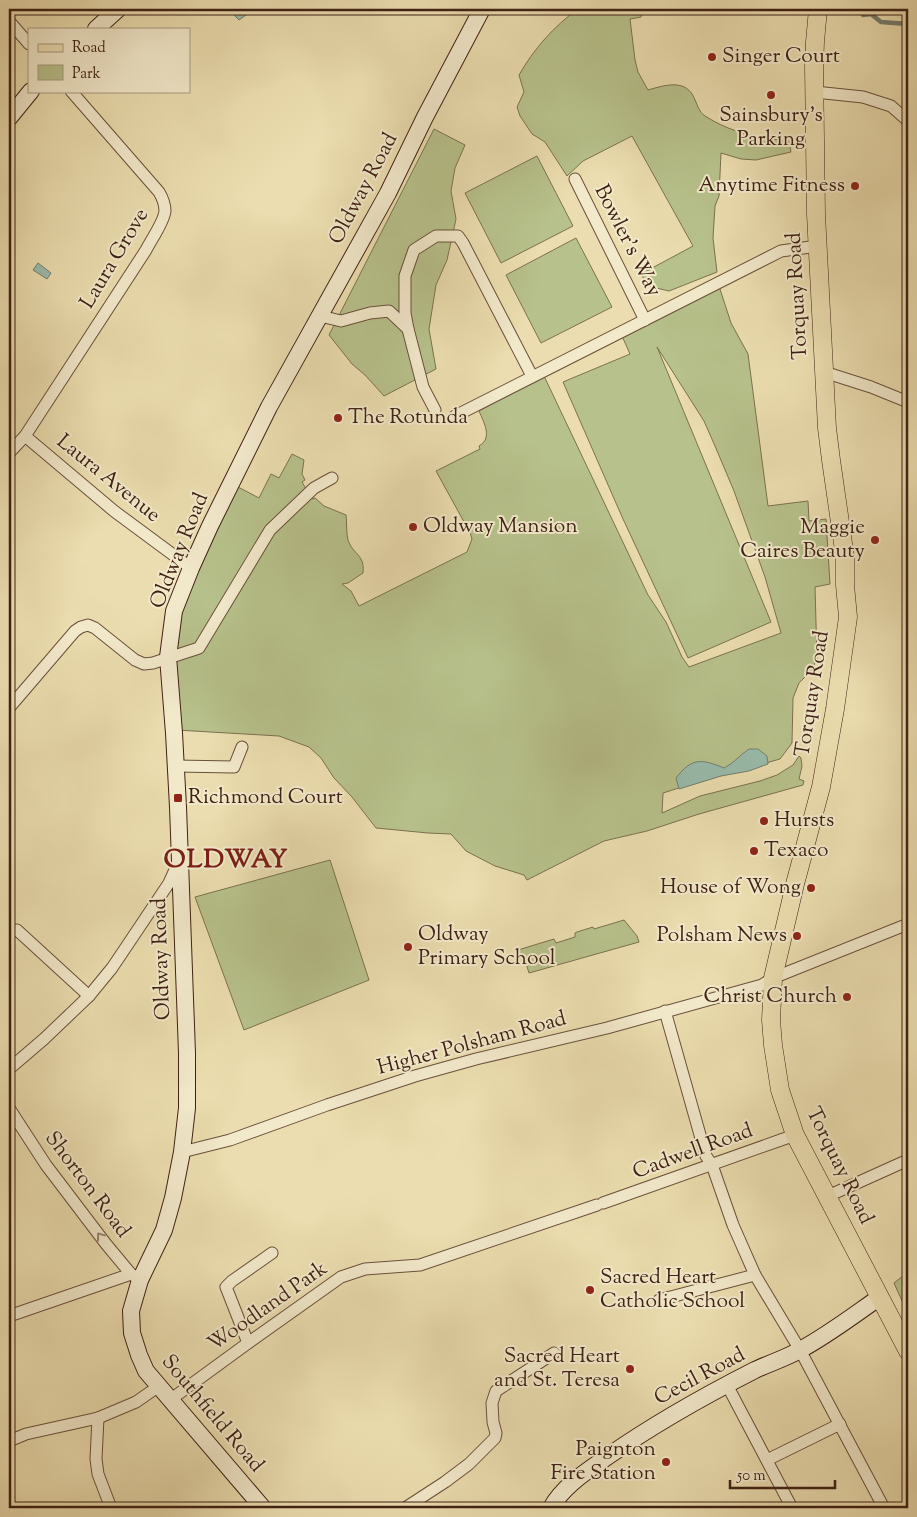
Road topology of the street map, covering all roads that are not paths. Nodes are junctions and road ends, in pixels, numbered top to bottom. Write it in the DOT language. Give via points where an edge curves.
graph roads {
  1 [pos="118,9"];
  2 [pos="482,9"];
  3 [pos="818,9"];
  4 [pos="9,21"];
  5 [pos="97,28"];
  6 [pos="28,43"];
  7 [pos="30,92"];
  8 [pos="72,92"];
  9 [pos="815,92"];
  10 [pos="9,118"];
  11 [pos="908,121"];
  12 [pos="575,179"];
  13 [pos="818,246"];
  14 [pos="320,316"];
  15 [pos="645,320"];
  16 [pos="408,329"];
  17 [pos="824,372"];
  18 [pos="532,376"];
  19 [pos="908,402"];
  20 [pos="435,410"];
  21 [pos="454,416"];
  22 [pos="25,436"];
  23 [pos="9,454"];
  24 [pos="332,478"];
  25 [pos="191,568"];
  26 [pos="168,657"];
  27 [pos="9,708"];
  28 [pos="242,747"];
  29 [pos="176,766"];
  30 [pos="179,861"];
  31 [pos="908,924"];
  32 [pos="17,930"];
  33 [pos="773,978"];
  34 [pos="89,996"];
  35 [pos="665,1011"];
  36 [pos="9,1069"];
  37 [pos="9,1108"];
  38 [pos="795,1135"];
  39 [pos="182,1152"];
  40 [pos="908,1160"];
  41 [pos="712,1165"];
  42 [pos="833,1194"];
  43 [pos="600,1204"];
  44 [pos="164,1230"];
  45 [pos="272,1253"];
  46 [pos="755,1274"];
  47 [pos="136,1277"];
  48 [pos="880,1297"];
  49 [pos="659,1300"];
  50 [pos="9,1316"];
  51 [pos="248,1343"];
  52 [pos="800,1350"];
  53 [pos="908,1351"];
  54 [pos="554,1353"];
  55 [pos="727,1385"];
  56 [pos="159,1386"];
  57 [pos="170,1400"];
  58 [pos="98,1418"];
  59 [pos="840,1424"];
  60 [pos="9,1441"];
  61 [pos="767,1460"];
  62 [pos="110,1508"];
  63 [pos="263,1508"];
  64 [pos="405,1508"];
  65 [pos="551,1508"];
  66 [pos="792,1508"];
  67 [pos="884,1508"];
  1 -- 5 [label="street"];
  2 -- 14 [label="street, Oldway Road" via="388,193"];
  3 -- 9 [label="main road, Torquay Road" via="814,42"];
  4 -- 6 [label="street"];
  7 -- 10 [label="street"];
  8 -- 22 [label="street, Laura Grove" via="159,192 165,210 146,250"];
  9 -- 11 [label="street" via="863,97 891,106"];
  9 -- 13 [label="main road, Torquay Road"];
  12 -- 15 [label="street, Bowler's Way"];
  13 -- 15 [label="street" via="781,251"];
  13 -- 17 [label="main road, Torquay Road"];
  14 -- 16 [label="street" via="341,321 370,313 389,312"];
  14 -- 25 [label="street, Oldway Road" via="269,407"];
  15 -- 18 [label="street"];
  16 -- 18 [label="street" via="405,276 414,250 436,236 458,236"];
  16 -- 20 [label="street" via="423,387"];
  17 -- 19 [label="street"];
  17 -- 33 [label="main road, Torquay Road" via="830,460 845,557 848,617 821,787"];
  18 -- 21 [label="street"];
  22 -- 23 [label="street, Laura Grove"];
  22 -- 25 [label="street, Laura Avenue" via="114,510"];
  24 -- 26 [label="street" via="314,488 270,530 199,648"];
  25 -- 26 [label="street, Oldway Road" via="174,611"];
  26 -- 27 [label="street" via="144,664 95,628 81,627"];
  26 -- 29 [label="street, Oldway Road"];
  28 -- 29 [label="street" via="234,767"];
  29 -- 30 [label="street, Oldway Road"];
  30 -- 34 [label="street" via="169,883 112,968"];
  30 -- 39 [label="street, Oldway Road" via="187,1053 187,1108"];
  31 -- 33 [label="street, Higher Polsham Road"];
  32 -- 34 [label="street"];
  33 -- 35 [label="street, Higher Polsham Road" via="762,985"];
  33 -- 38 [label="main road, Torquay Road" via="771,1020 776,1068"];
  34 -- 36 [label="street"];
  35 -- 39 [label="street, Higher Polsham Road" via="415,1076 230,1140"];
  35 -- 41 [label="street" via="706,1156"];
  47 -- 37 [label="street, Shorton Road, one-way" via="46,1166"];
  38 -- 41 [label="street, Cadwell Road"];
  38 -- 42 [label="main road, Torquay Road"];
  39 -- 44 [label="street, Oldway Road"];
  40 -- 42 [label="street"];
  41 -- 43 [label="street, Cadwell Road"];
  41 -- 46 [label="street"];
  42 -- 48 [label="main road, Torquay Road"];
  43 -- 51 [label="street, Woodland Park" via="420,1265 352,1272 331,1283"];
  44 -- 47 [label="street, Southfield Road"];
  45 -- 51 [label="street" via="226,1287"];
  46 -- 49 [label="street"];
  46 -- 52 [label="street"];
  47 -- 50 [label="street"];
  47 -- 56 [label="street, Southfield Road" via="132,1333 146,1371"];
  48 -- 52 [label="street, Cecil Road"];
  48 -- 53 [label="main road, Torquay Road"];
  51 -- 57 [label="street, Woodland Park"];
  52 -- 55 [label="street, Cecil Road"];
  52 -- 59 [label="street"];
  54 -- 64 [label="street" via="496,1391 492,1404 495,1438 469,1464"];
  55 -- 61 [label="street"];
  55 -- 65 [label="street, Cecil Road" via="602,1460 562,1493"];
  56 -- 57 [label="street, Southfield Road"];
  56 -- 58 [label="street" via="136,1402"];
  57 -- 63 [label="street, Southfield Road"];
  58 -- 60 [label="street" via="26,1434"];
  58 -- 62 [label="street" via="98,1474"];
  59 -- 61 [label="street"];
  59 -- 67 [label="street"];
  61 -- 66 [label="street"];
}
